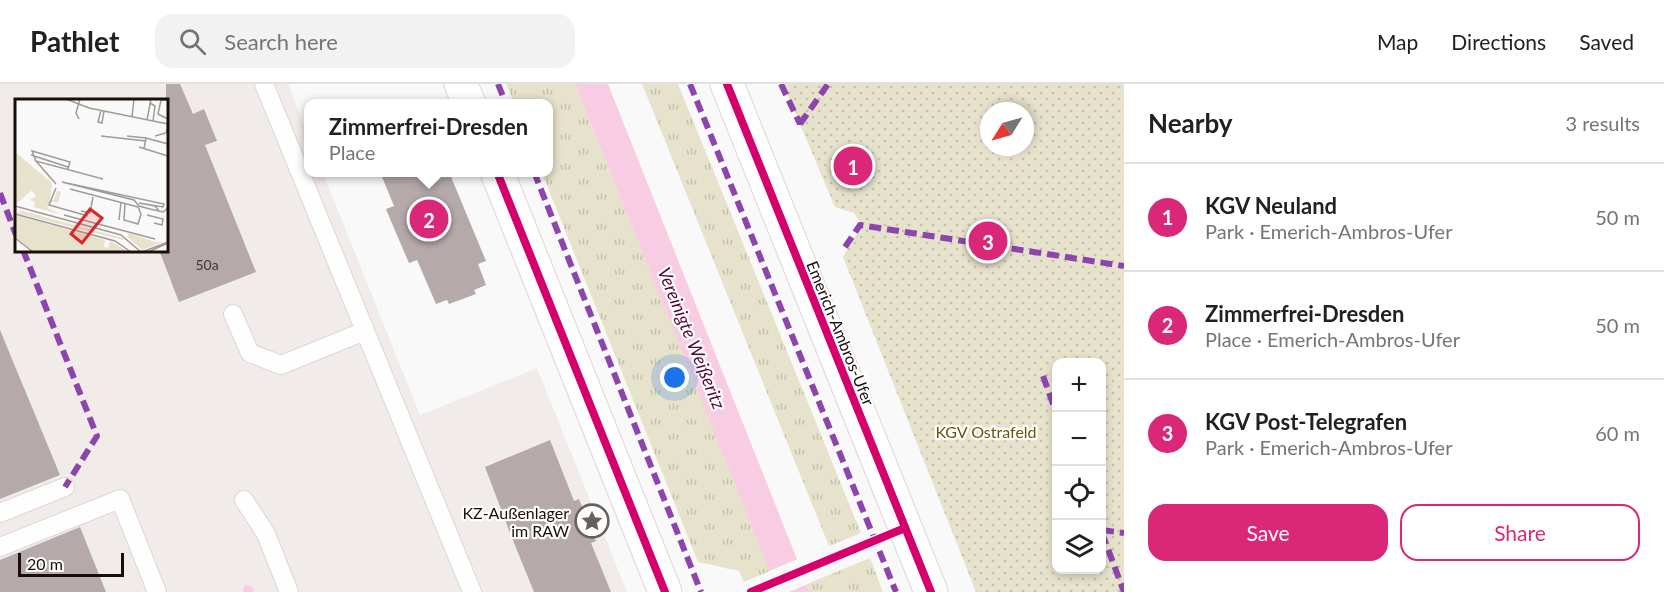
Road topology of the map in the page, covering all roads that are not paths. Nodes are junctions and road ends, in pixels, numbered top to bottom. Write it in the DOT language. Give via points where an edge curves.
graph roads {
  1 [pos="264,84"];
  2 [pos="461,84"];
  3 [pos="728,84"];
  4 [pos="467,99"];
  5 [pos="499,177"];
  6 [pos="233,314"];
  7 [pos="365,331"];
  8 [pos="65,487"];
  9 [pos="244,500"];
  10 [pos="0,513"];
  11 [pos="0,547"];
  12 [pos="157,592"];
  13 [pos="289,592"];
  14 [pos="472,592"];
  15 [pos="665,592"];
  16 [pos="931,592"];
  1 -- 7 [label="lane"];
  2 -- 4 [label="main road"];
  3 -- 16 [label="main road, Emerich-Ambros-Ufer"];
  5 -- 15 [label="main road"];
  6 -- 7 [label="lane" via="250,353 281,365"];
  7 -- 14 [label="lane"];
  8 -- 10 [label="lane"];
  9 -- 13 [label="lane" via="266,534"];
  11 -- 12 [label="lane" via="120,499"];
}
